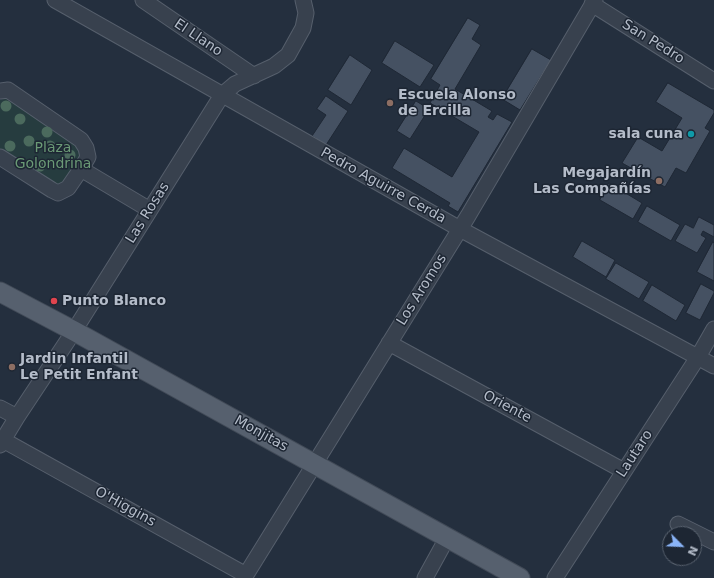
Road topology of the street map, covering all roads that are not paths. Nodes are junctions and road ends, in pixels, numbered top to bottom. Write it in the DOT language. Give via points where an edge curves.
graph roads {
  1 [pos="55,0"];
  2 [pos="142,0"];
  3 [pos="304,0"];
  4 [pos="593,2"];
  5 [pos="254,76"];
  6 [pos="714,81"];
  7 [pos="3,89"];
  8 [pos="222,95"];
  9 [pos="0,157"];
  10 [pos="81,169"];
  11 [pos="150,210"];
  12 [pos="460,229"];
  13 [pos="0,292"];
  14 [pos="714,329"];
  15 [pos="74,331"];
  16 [pos="389,343"];
  17 [pos="698,357"];
  18 [pos="714,366"];
  19 [pos="0,408"];
  20 [pos="17,417"];
  21 [pos="2,442"];
  22 [pos="314,464"];
  23 [pos="624,471"];
  24 [pos="678,524"];
  25 [pos="447,538"];
  26 [pos="714,542"];
  27 [pos="245,576"];
  28 [pos="426,578"];
  29 [pos="520,578"];
  30 [pos="555,578"];
  1 -- 8 [label="street, Pedro Aguirre Cerda"];
  2 -- 5 [label="street, El Llano"];
  3 -- 5 [label="street, Las Rosas" via="306,13 303,28 288,55 274,66"];
  4 -- 6 [label="street, San Pedro"];
  4 -- 12 [label="street, Los Aromos"];
  5 -- 8 [label="street, Las Rosas" via="235,84"];
  7 -- 10 [label="street" via="81,140 88,157"];
  8 -- 11 [label="street, Las Rosas"];
  8 -- 12 [label="street, Pedro Aguirre Cerda"];
  9 -- 10 [label="street" via="58,192 68,188"];
  10 -- 11 [label="street"];
  11 -- 15 [label="street, Las Rosas"];
  12 -- 16 [label="street, Los Aromos"];
  12 -- 17 [label="street, Pedro Aguirre Cerda"];
  13 -- 15 [label="main road, Monjitas"];
  14 -- 17 [label="street, Lautaro"];
  15 -- 20 [label="street, Las Rosas"];
  15 -- 22 [label="main road, Monjitas"];
  16 -- 22 [label="street, Los Aromos"];
  16 -- 23 [label="street, Oriente"];
  17 -- 18 [label="street, Pedro Aguirre Cerda"];
  17 -- 23 [label="street, Lautaro"];
  19 -- 20 [label="street"];
  20 -- 21 [label="street, Las Rosas"];
  21 -- 27 [label="street, O'Higgins"];
  22 -- 25 [label="main road, Monjitas"];
  22 -- 27 [label="street, Los Aromos"];
  23 -- 30 [label="street, Lautaro"];
  24 -- 26 [label="street"];
  25 -- 28 [label="street"];
  25 -- 29 [label="main road, Monjitas"];
}
